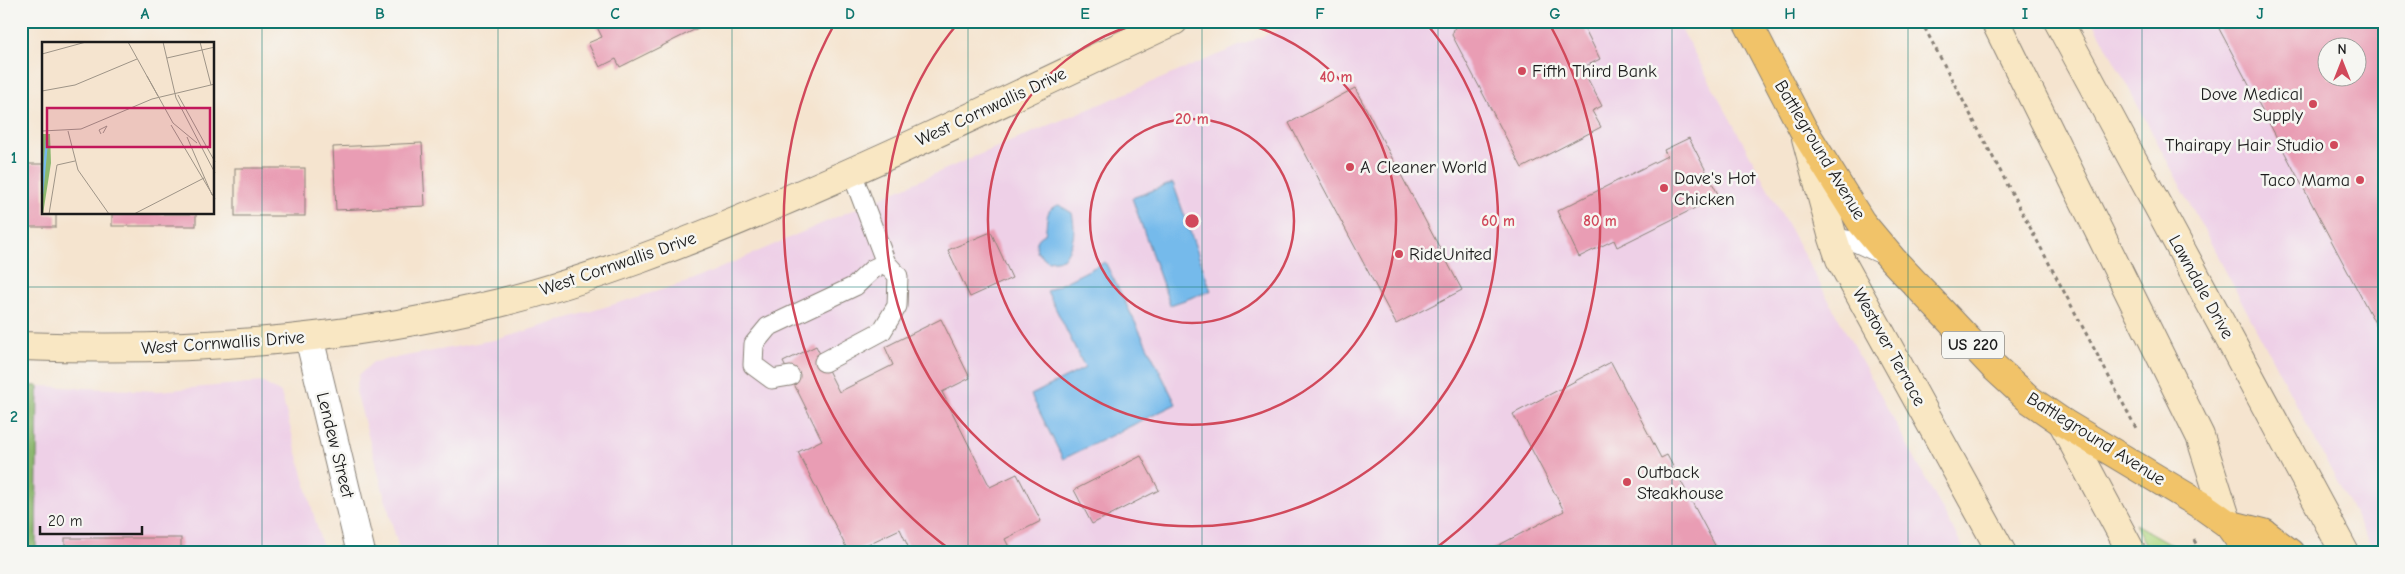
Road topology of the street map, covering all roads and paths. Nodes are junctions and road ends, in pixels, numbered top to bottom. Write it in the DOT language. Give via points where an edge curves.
graph roads {
  1 [pos="1174,21"];
  2 [pos="1747,21"];
  3 [pos="1921,21"];
  4 [pos="1995,21"];
  5 [pos="2058,21"];
  6 [pos="1803,129"];
  7 [pos="852,173"];
  8 [pos="1833,238"];
  9 [pos="1892,259"];
  10 [pos="886,263"];
  11 [pos="309,338"];
  12 [pos="21,346"];
  13 [pos="824,362"];
  14 [pos="790,376"];
  15 [pos="2062,422"];
  16 [pos="2136,430"];
  17 [pos="2228,524"];
  18 [pos="2192,535"];
  19 [pos="361,553"];
  20 [pos="2002,553"];
  21 [pos="2132,553"];
  22 [pos="2201,553"];
  23 [pos="2249,553"];
  24 [pos="2290,553"];
  25 [pos="2345,553"];
  1 -- 7 [label="main road, West Cornwallis Drive"];
  2 -- 6 [label="main road, Battleground Avenue / US 220"];
  3 -- 16 [label="path"];
  4 -- 17 [label="main road" via="2200,436"];
  5 -- 25 [label="main road, Lawndale Drive"];
  6 -- 8 [label="main road, Westover Terrace"];
  6 -- 9 [label="main road, Battleground Avenue / US 220" via="1861,222"];
  7 -- 10 [label="lane"];
  7 -- 11 [label="main road, West Cornwallis Drive" via="712,232 591,276 473,308"];
  8 -- 9 [label="lane" via="1853,241"];
  8 -- 20 [label="main road, Westover Terrace" via="1840,259"];
  9 -- 15 [label="main road, Battleground Avenue / US 220" via="1994,368 2030,400"];
  10 -- 13 [label="lane" via="898,276 897,306 882,331"];
  10 -- 14 [label="lane" via="873,269 855,286 768,327 754,344 753,365 772,379"];
  11 -- 12 [label="main road, West Cornwallis Drive" via="231,345 109,349"];
  11 -- 19 [label="street, Lendew Street"];
  15 -- 17 [label="main road, Battleground Avenue / US 220"];
  15 -- 21 [label="main road"];
  17 -- 23 [label="main road, Battleground Avenue / US 220"];
  17 -- 24 [label="main road" via="2264,533"];
  18 -- 22 [label="path"];
}
